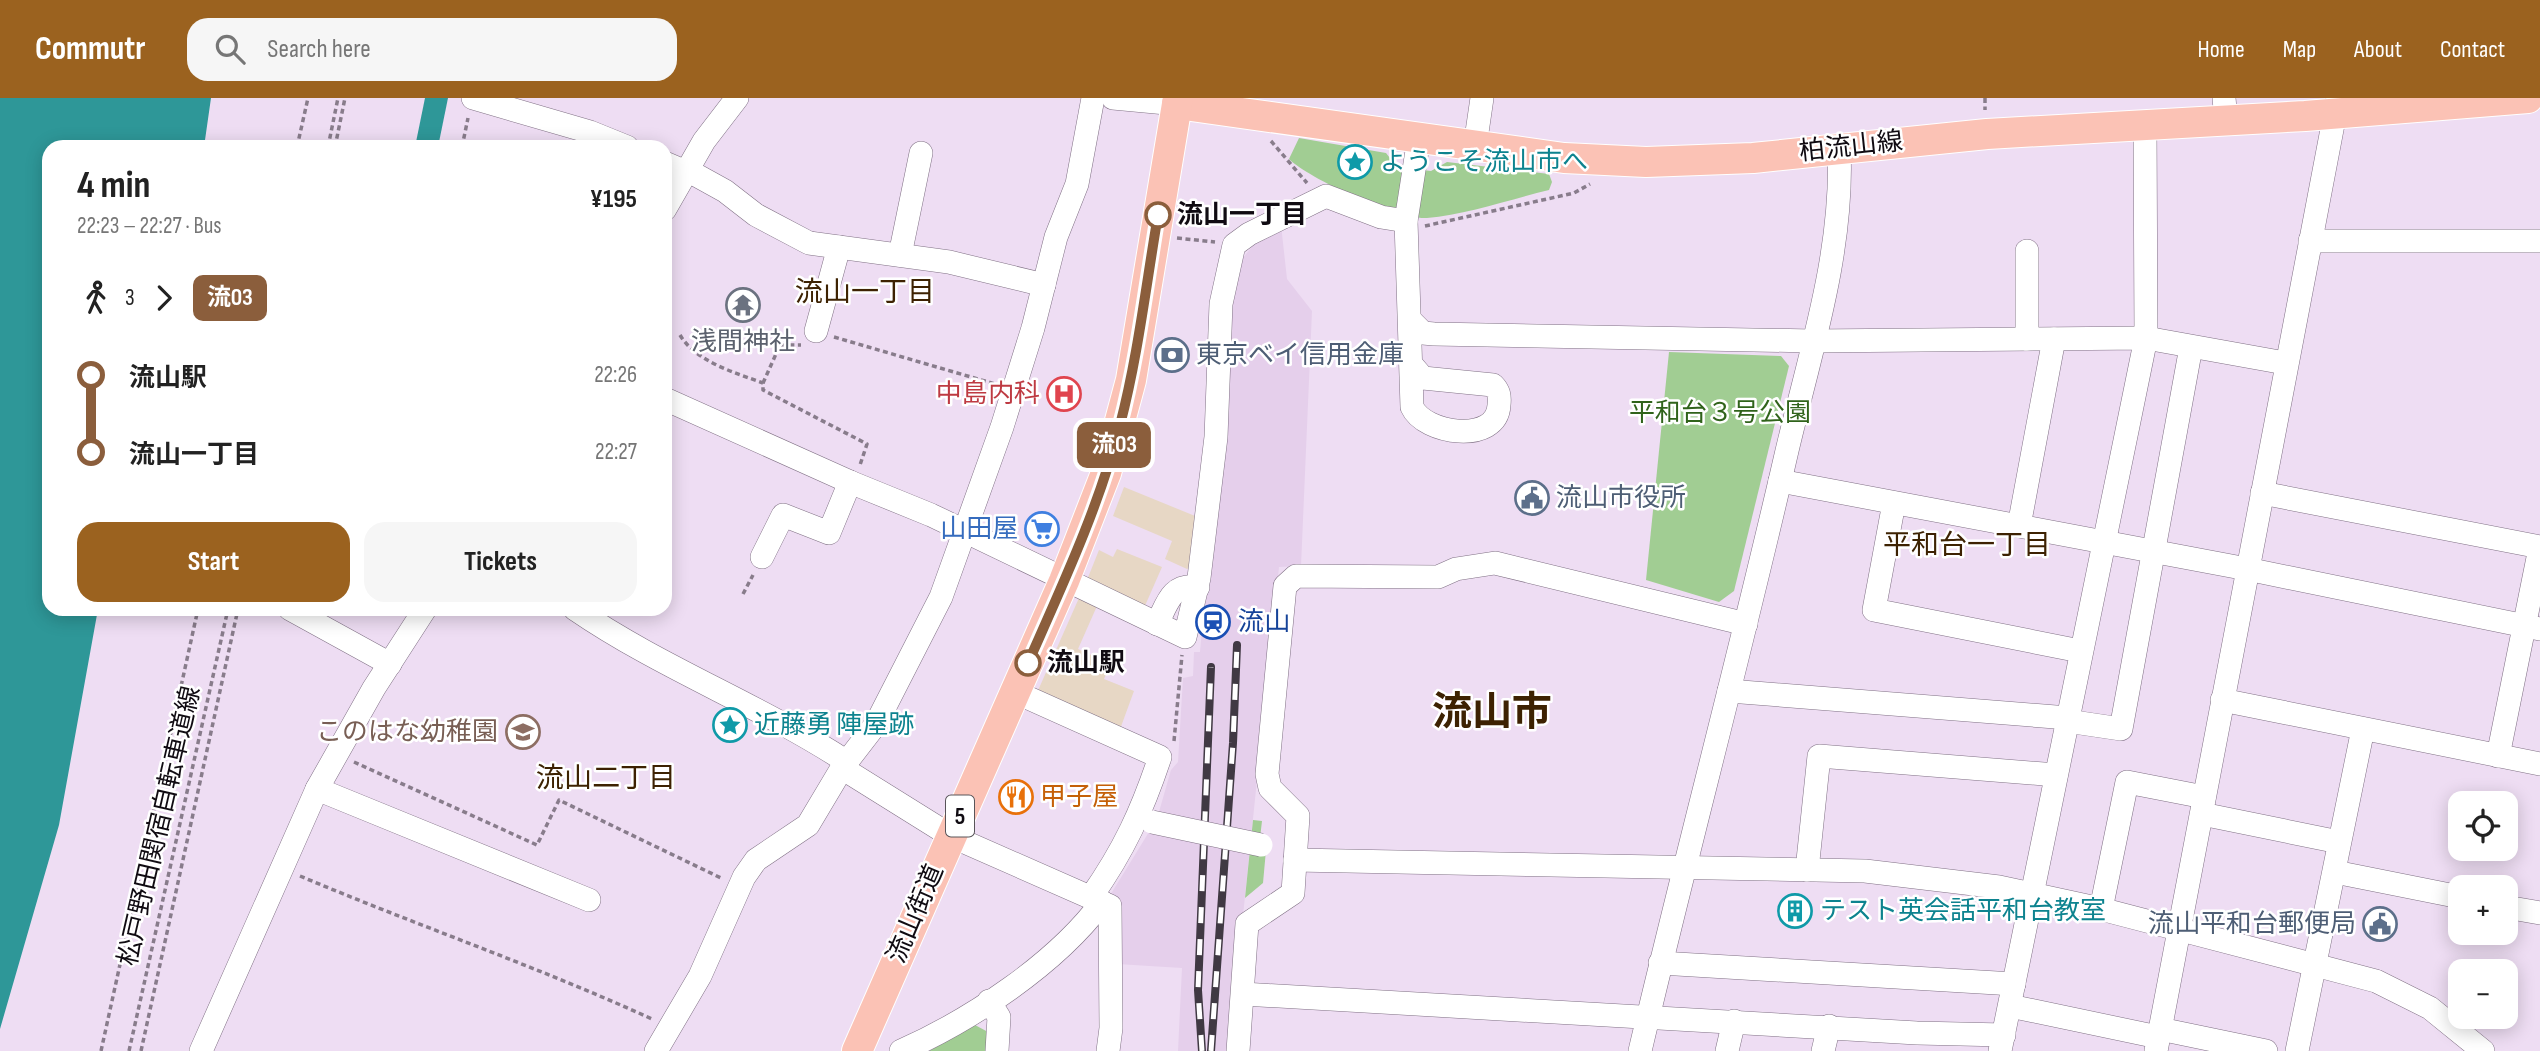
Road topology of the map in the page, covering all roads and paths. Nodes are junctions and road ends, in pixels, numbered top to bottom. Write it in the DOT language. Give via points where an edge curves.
graph roads {
  1 [pos="308,98"];
  2 [pos="338,98"];
  3 [pos="345,98"];
  4 [pos="737,98"];
  5 [pos="1093,98"];
  6 [pos="1113,98"];
  7 [pos="1482,98"];
  8 [pos="2528,98"];
  9 [pos="473,99"];
  10 [pos="1177,101"];
  11 [pos="2337,106"];
  12 [pos="2225,109"];
  13 [pos="1267,118"];
  14 [pos="2145,124"];
  15 [pos="1419,138"];
  16 [pos="299,140"];
  17 [pos="329,140"];
  18 [pos="336,140"];
  19 [pos="464,140"];
  20 [pos="610,140"];
  21 [pos="1475,146"];
  22 [pos="1839,149"];
  23 [pos="921,153"];
  24 [pos="1604,162"];
  25 [pos="679,168"];
  26 [pos="672,188"];
  27 [pos="1326,196"];
  28 [pos="1406,221"];
  29 [pos="1171,237"];
  30 [pos="2310,241"];
  31 [pos="2540,241"];
  32 [pos="1234,244"];
  33 [pos="839,247"];
  34 [pos="2027,251"];
  35 [pos="900,255"];
  36 [pos="1044,285"];
  37 [pos="1411,321"];
  38 [pos="816,331"];
  39 [pos="680,335"];
  40 [pos="2146,338"];
  41 [pos="2027,339"];
  42 [pos="2054,339"];
  43 [pos="1812,341"];
  44 [pos="2191,346"];
  45 [pos="2285,363"];
  46 [pos="1411,364"];
  47 [pos="763,383"];
  48 [pos="1013,390"];
  49 [pos="672,402"];
  50 [pos="1780,481"];
  51 [pos="850,482"];
  52 [pos="2262,494"];
  53 [pos="1894,503"];
  54 [pos="2019,526"];
  55 [pos="966,532"];
  56 [pos="2103,542"];
  57 [pos="2540,548"];
  58 [pos="2154,552"];
  59 [pos="762,557"];
  60 [pos="2248,569"];
  61 [pos="1064,581"];
  62 [pos="1198,587"];
  63 [pos="196,616"];
  64 [pos="226,616"];
  65 [pos="236,616"];
  66 [pos="303,616"];
  67 [pos="421,616"];
  68 [pos="586,616"];
  69 [pos="1157,624"];
  70 [pos="1746,624"];
  71 [pos="2532,628"];
  72 [pos="1185,637"];
  73 [pos="2080,651"];
  74 [pos="390,664"];
  75 [pos="1729,691"];
  76 [pos="1015,692"];
  77 [pos="2222,700"];
  78 [pos="2067,720"];
  79 [pos="2363,729"];
  80 [pos="336,755"];
  81 [pos="2498,756"];
  82 [pos="1159,760"];
  83 [pos="2540,764"];
  84 [pos="844,765"];
  85 [pos="2056,775"];
  86 [pos="317,789"];
  87 [pos="2203,806"];
  88 [pos="1152,822"];
  89 [pos="951,836"];
  90 [pos="2339,842"];
  91 [pos="1261,845"];
  92 [pos="1295,860"];
  93 [pos="1684,867"];
  94 [pos="281,868"];
  95 [pos="1807,870"];
  96 [pos="2334,872"];
  97 [pos="739,887"];
  98 [pos="2033,892"];
  99 [pos="2448,895"];
  100 [pos="589,900"];
  101 [pos="1096,900"];
  102 [pos="2518,908"];
  103 [pos="2101,909"];
  104 [pos="2540,913"];
  105 [pos="2179,930"];
  106 [pos="1660,963"];
  107 [pos="2315,965"];
  108 [pos="1243,993"];
  109 [pos="2012,995"];
  110 [pos="989,1001"];
  111 [pos="1648,1016"];
  112 [pos="1734,1021"];
  113 [pos="1829,1026"];
  114 [pos="670,1027"];
  115 [pos="2158,1039"];
  116 [pos="1915,1042"];
  117 [pos="2002,1043"];
  118 [pos="2473,1048"];
  119 [pos="101,1051"];
  120 [pos="129,1051"];
  121 [pos="141,1051"];
  122 [pos="201,1051"];
  123 [pos="656,1051"];
  124 [pos="857,1051"];
  125 [pos="901,1051"];
  126 [pos="997,1051"];
  127 [pos="1108,1051"];
  128 [pos="1238,1051"];
  129 [pos="1640,1051"];
  130 [pos="1727,1051"];
  131 [pos="1824,1051"];
  132 [pos="2266,1051"];
  133 [pos="2297,1051"];
  1 -- 16 [label="path"];
  2 -- 17 [label="path"];
  3 -- 18 [label="path"];
  4 -- 25 [label="street"];
  5 -- 36 [label="street" via="1077,184 1056,237"];
  6 -- 10 [label="street"];
  7 -- 21 [label="street"];
  8 -- 11 [label="main road, 柏流山線"];
  9 -- 19 [label="path"];
  9 -- 20 [label="street"];
  10 -- 13 [label="main road, 柏流山線"];
  10 -- 61 [label="main road, 流山街道 / 5" via="1131,380 1106,473"];
  11 -- 12 [label="main road, 柏流山線"];
  11 -- 30 [label="street"];
  12 -- 14 [label="main road, 柏流山線"];
  13 -- 15 [label="main road, 柏流山線"];
  13 -- 27 [label="path" via="1266,135 1301,179"];
  14 -- 22 [label="main road, 柏流山線"];
  14 -- 40 [label="street"];
  15 -- 21 [label="main road, 柏流山線"];
  15 -- 28 [label="street"];
  21 -- 24 [label="main road, 柏流山線"];
  22 -- 24 [label="main road, 柏流山線" via="1752,158"];
  22 -- 43 [label="street" via="1834,236"];
  23 -- 35 [label="street"];
  24 -- 28 [label="path" via="1594,182 1574,193 1423,227"];
  25 -- 26 [label="street"];
  25 -- 33 [label="street" via="797,239"];
  27 -- 28 [label="street" via="1381,218"];
  27 -- 32 [label="street"];
  28 -- 37 [label="street"];
  29 -- 32 [label="path"];
  30 -- 31 [label="street"];
  30 -- 45 [label="street"];
  32 -- 62 [label="street" via="1222,304 1216,437"];
  33 -- 35 [label="street"];
  33 -- 38 [label="street"];
  34 -- 41 [label="street"];
  35 -- 36 [label="street"];
  36 -- 48 [label="street"];
  37 -- 43 [label="street" via="1423,333 1434,334"];
  37 -- 46 [label="street"];
  38 -- 47 [label="path" via="811,344 779,345"];
  38 -- 48 [label="path"];
  39 -- 47 [label="path" via="720,368"];
  40 -- 42 [label="street"];
  40 -- 44 [label="street"];
  40 -- 56 [label="street"];
  41 -- 42 [label="street"];
  41 -- 43 [label="street"];
  42 -- 54 [label="street"];
  43 -- 50 [label="street"];
  44 -- 45 [label="street"];
  44 -- 58 [label="street"];
  45 -- 52 [label="street"];
  47 -- 51 [label="path" via="763,390 867,444"];
  48 -- 55 [label="street"];
  49 -- 51 [label="street"];
  50 -- 53 [label="street"];
  50 -- 70 [label="street"];
  51 -- 55 [label="street"];
  51 -- 59 [label="street" via="829,533 783,515"];
  52 -- 57 [label="street"];
  52 -- 60 [label="street"];
  53 -- 54 [label="street"];
  53 -- 73 [label="street" via="1874,610"];
  54 -- 56 [label="street"];
  55 -- 61 [label="street"];
  55 -- 84 [label="street" via="941,597 876,724"];
  56 -- 58 [label="street"];
  56 -- 73 [label="street"];
  57 -- 71 [label="street"];
  58 -- 60 [label="street"];
  58 -- 78 [label="street" via="2121,729"];
  60 -- 71 [label="street"];
  60 -- 77 [label="street"];
  61 -- 69 [label="street"];
  61 -- 76 [label="main road, 流山街道 / 5"];
  62 -- 69 [label="street" via="1173,591"];
  62 -- 72 [label="street"];
  63 -- 119 [label="path"];
  64 -- 120 [label="path, 松戸野田関宿自転車道線"];
  65 -- 121 [label="path"];
  66 -- 74 [label="street"];
  67 -- 74 [label="street"];
  68 -- 84 [label="street" via="637,649 800,731"];
  69 -- 72 [label="street"];
  70 -- 75 [label="street"];
  70 -- 92 [label="street" via="1495,563 1438,577 1297,576 1285,586 1266,774 1270,788 1297,816"];
  71 -- 81 [label="street"];
  72 -- 82 [label="path" via="1172,761"];
  73 -- 78 [label="street"];
  74 -- 80 [label="street"];
  75 -- 78 [label="street"];
  75 -- 93 [label="street"];
  76 -- 82 [label="street"];
  76 -- 89 [label="main road, 流山街道 / 5"];
  77 -- 79 [label="street"];
  77 -- 87 [label="street"];
  78 -- 85 [label="street"];
  79 -- 81 [label="street"];
  79 -- 90 [label="street"];
  80 -- 86 [label="street"];
  80 -- 97 [label="path" via="537,845 559,800"];
  81 -- 83 [label="street"];
  82 -- 101 [label="street" via="1144,806"];
  84 -- 89 [label="street"];
  84 -- 97 [label="street" via="808,825 756,860"];
  85 -- 95 [label="street" via="1819,756"];
  85 -- 98 [label="street"];
  86 -- 94 [label="street"];
  86 -- 100 [label="street"];
  87 -- 90 [label="street"];
  87 -- 103 [label="street" via="2127,782"];
  87 -- 105 [label="street"];
  88 -- 91 [label="street, bridge"];
  89 -- 101 [label="street"];
  89 -- 124 [label="main road, 流山街道 / 5"];
  90 -- 96 [label="street"];
  92 -- 93 [label="street" via="1517,874"];
  92 -- 108 [label="street" via="1293,892 1247,924"];
  93 -- 95 [label="street"];
  93 -- 106 [label="street"];
  94 -- 114 [label="path" via="516,960"];
  94 -- 122 [label="street"];
  95 -- 98 [label="street" via="1929,876"];
  96 -- 99 [label="street"];
  96 -- 107 [label="street"];
  97 -- 114 [label="street" via="700,976"];
  98 -- 103 [label="street"];
  98 -- 109 [label="street"];
  101 -- 110 [label="street" via="1083,929"];
  101 -- 127 [label="street" via="1110,906"];
  102 -- 104 [label="street"];
  103 -- 105 [label="street"];
  105 -- 107 [label="street"];
  105 -- 115 [label="street"];
  106 -- 109 [label="street"];
  106 -- 111 [label="street"];
  107 -- 118 [label="street" via="2403,993 2430,1008"];
  107 -- 133 [label="street"];
  108 -- 111 [label="street"];
  108 -- 128 [label="street"];
  109 -- 115 [label="street"];
  109 -- 117 [label="street"];
  110 -- 125 [label="street"];
  110 -- 126 [label="street" via="999,1017"];
  111 -- 112 [label="street"];
  111 -- 129 [label="street"];
  112 -- 113 [label="street"];
  112 -- 130 [label="street"];
  113 -- 116 [label="street"];
  113 -- 131 [label="street"];
  114 -- 123 [label="street"];
  115 -- 132 [label="street"];
  116 -- 117 [label="street"];
}
